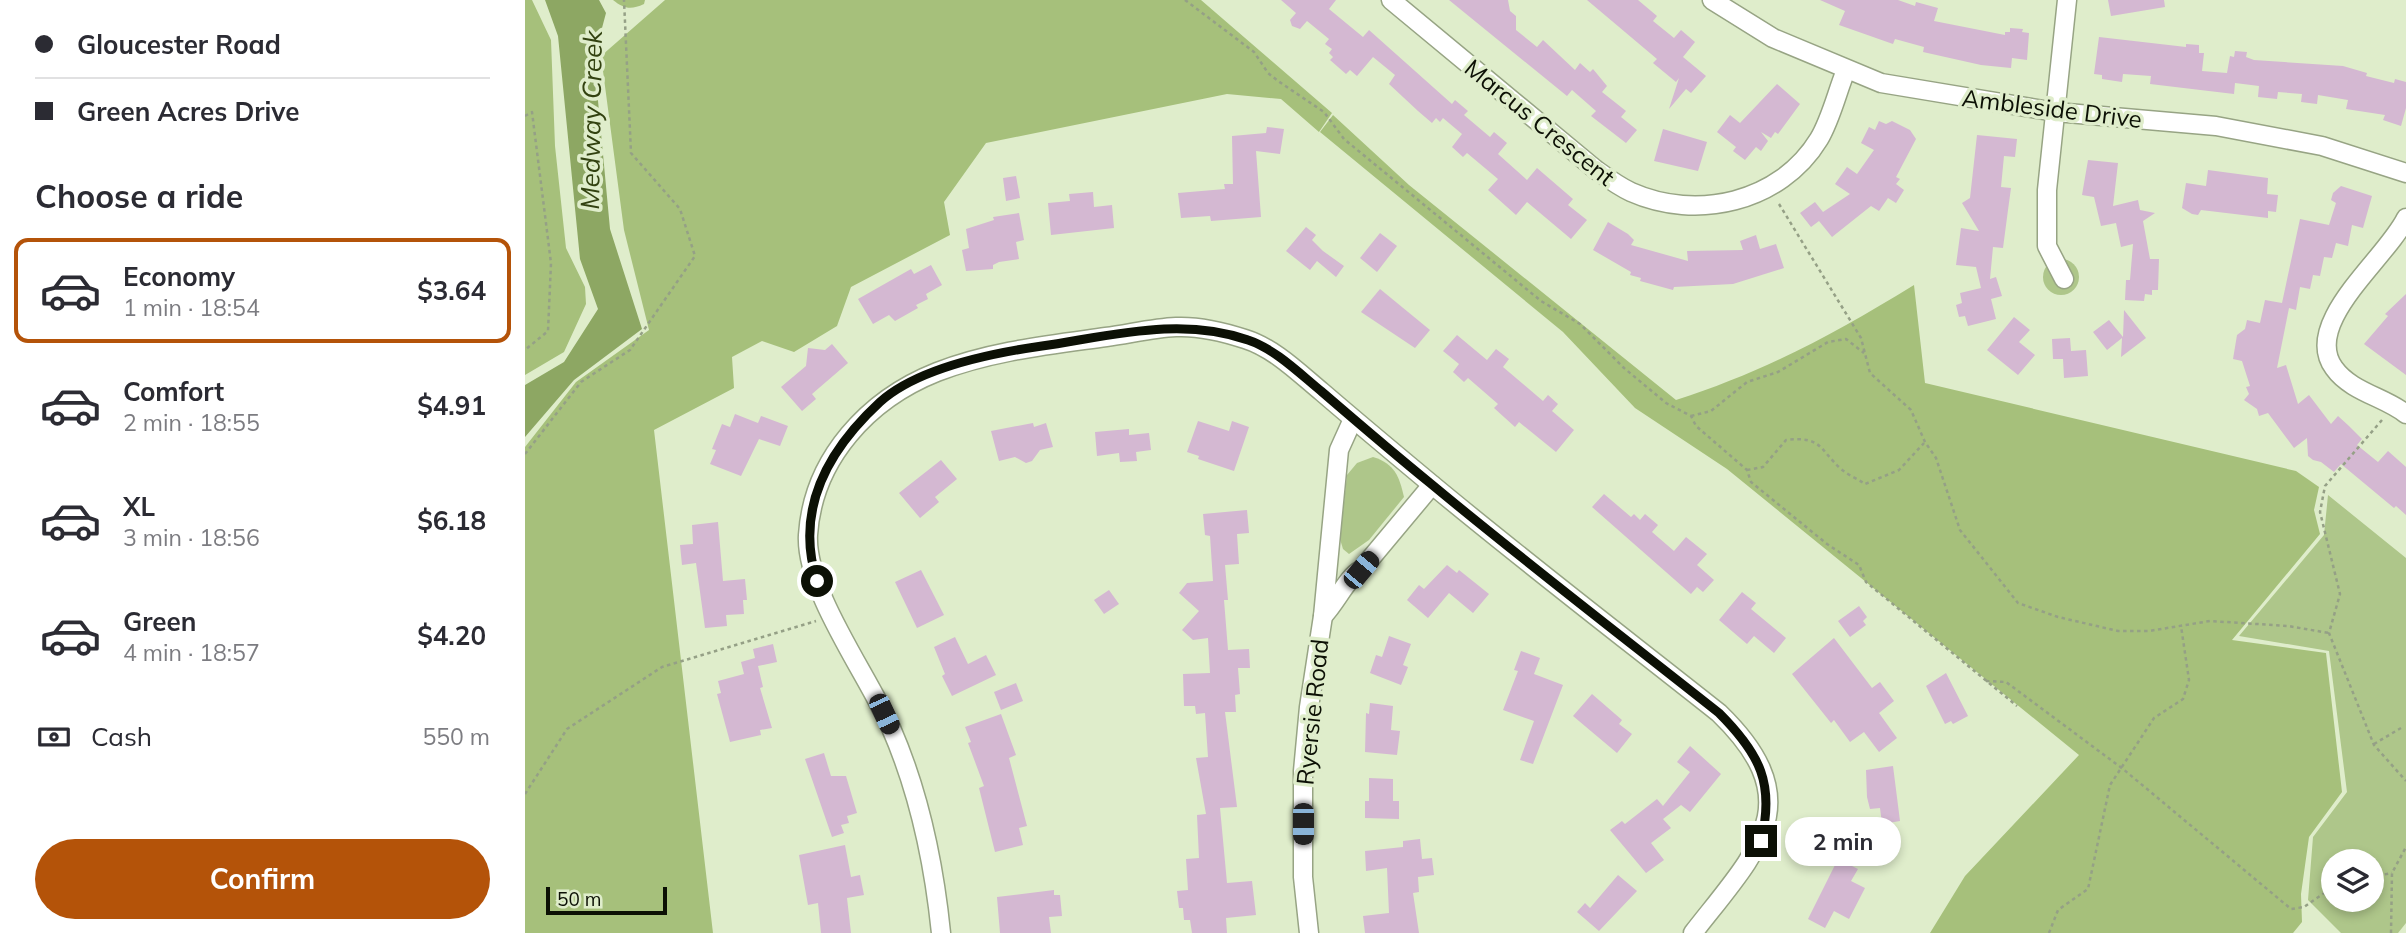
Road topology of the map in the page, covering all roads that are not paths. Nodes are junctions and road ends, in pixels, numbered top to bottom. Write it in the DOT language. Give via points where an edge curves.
graph roads {
  1 [pos="1391,0"];
  2 [pos="1712,0"];
  3 [pos="2067,0"];
  4 [pos="1846,70"];
  5 [pos="2056,112"];
  6 [pos="2406,173"];
  7 [pos="2406,218"];
  8 [pos="2064,279"];
  9 [pos="2403,412"];
  10 [pos="1353,419"];
  11 [pos="1432,485"];
  12 [pos="1323,616"];
  13 [pos="941,933"];
  14 [pos="1309,933"];
  15 [pos="1693,933"];
  1 -- 4 [label="street, Marcus Crescent" via="1595,169 1630,192 1665,203 1722,204 1779,181 1820,138"];
  2 -- 4 [label="street, Ambleside Drive" via="1773,38"];
  3 -- 5 [label="street"];
  4 -- 5 [label="street, Ambleside Drive" via="1881,83"];
  5 -- 6 [label="street, Ambleside Drive" via="2216,126 2322,146"];
  5 -- 8 [label="street" via="2047,190 2047,246"];
  7 -- 9 [label="street" via="2390,246 2340,305 2325,338 2334,369"];
  10 -- 11 [label="street"];
  10 -- 12 [label="street, Ryersie Road" via="1339,450"];
  10 -- 13 [label="street" via="1285,361 1251,341 1178,327 1030,347 961,363 909,383 884,398 858,423 820,482 808,540 822,595 877,698 908,770"];
  11 -- 12 [label="street, Ryersie Road" via="1361,570 1351,575 1339,599"];
  11 -- 15 [label="street" via="1719,713 1742,735 1756,758 1767,786 1768,814 1761,841"];
  12 -- 14 [label="street, Ryersie Road" via="1303,771 1303,877"];
}
